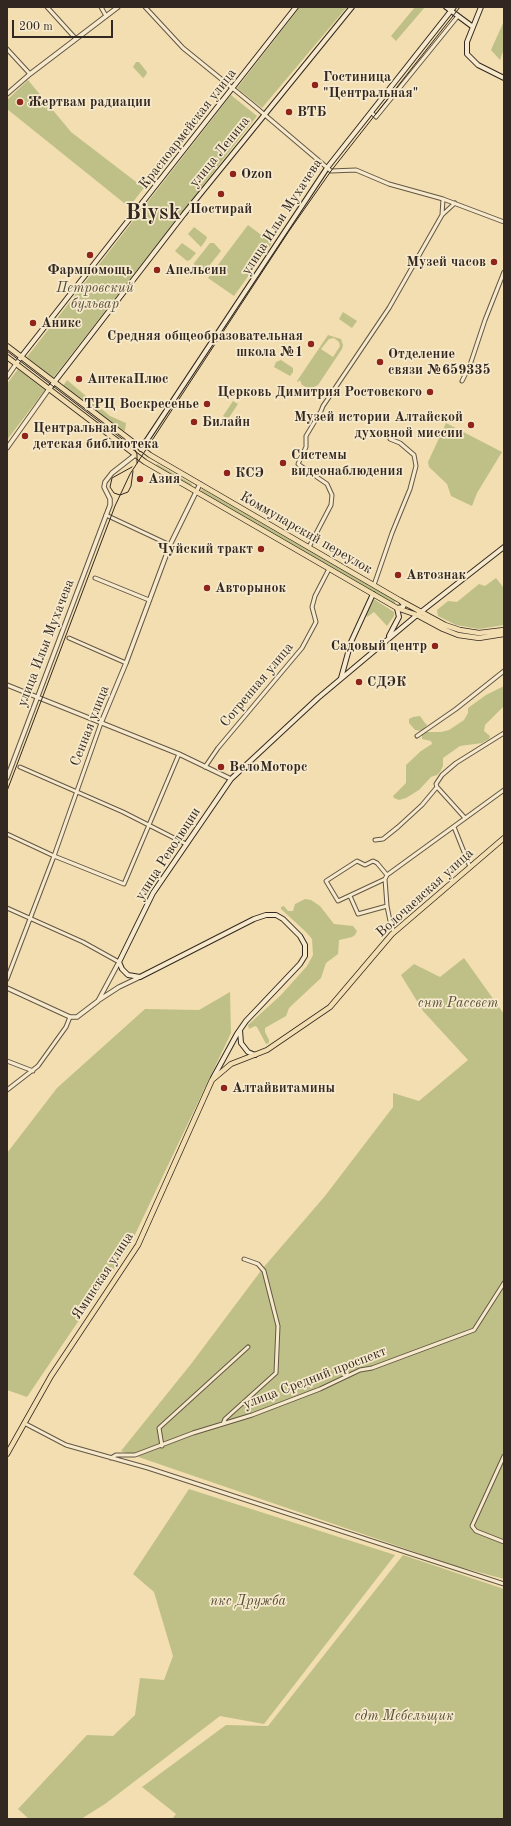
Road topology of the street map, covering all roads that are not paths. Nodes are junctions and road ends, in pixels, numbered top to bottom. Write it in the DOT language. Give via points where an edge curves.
graph roads {
  1 [pos="47,7"];
  2 [pos="101,7"];
  3 [pos="118,7"];
  4 [pos="145,7"];
  5 [pos="296,7"];
  6 [pos="352,7"];
  7 [pos="446,7"];
  8 [pos="454,7"];
  9 [pos="481,7"];
  10 [pos="451,11"];
  11 [pos="106,16"];
  12 [pos="458,16"];
  13 [pos="473,27"];
  14 [pos="76,39"];
  15 [pos="7,48"];
  16 [pos="30,74"];
  17 [pos="504,78"];
  18 [pos="233,89"];
  19 [pos="7,94"];
  20 [pos="371,112"];
  21 [pos="264,114"];
  22 [pos="326,168"];
  23 [pos="443,199"];
  24 [pos="455,203"];
  25 [pos="442,214"];
  26 [pos="504,222"];
  27 [pos="504,272"];
  28 [pos="7,346"];
  29 [pos="7,357"];
  30 [pos="21,358"];
  31 [pos="16,364"];
  32 [pos="7,377"];
  33 [pos="462,381"];
  34 [pos="54,382"];
  35 [pos="49,389"];
  36 [pos="390,439"];
  37 [pos="7,448"];
  38 [pos="141,449"];
  39 [pos="135,455"];
  40 [pos="200,484"];
  41 [pos="196,492"];
  42 [pos="106,515"];
  43 [pos="170,545"];
  44 [pos="308,547"];
  45 [pos="504,547"];
  46 [pos="329,569"];
  47 [pos="95,578"];
  48 [pos="374,586"];
  49 [pos="373,594"];
  50 [pos="149,600"];
  51 [pos="402,601"];
  52 [pos="397,608"];
  53 [pos="419,613"];
  54 [pos="504,630"];
  55 [pos="504,634"];
  56 [pos="69,638"];
  57 [pos="388,638"];
  58 [pos="126,663"];
  59 [pos="504,671"];
  60 [pos="340,679"];
  61 [pos="7,684"];
  62 [pos="38,697"];
  63 [pos="101,723"];
  64 [pos="504,733"];
  65 [pos="417,736"];
  66 [pos="179,754"];
  67 [pos="20,767"];
  68 [pos="205,767"];
  69 [pos="7,778"];
  70 [pos="231,779"];
  71 [pos="436,787"];
  72 [pos="504,790"];
  73 [pos="76,791"];
  74 [pos="465,818"];
  75 [pos="149,825"];
  76 [pos="454,827"];
  77 [pos="7,834"];
  78 [pos="504,838"];
  79 [pos="375,840"];
  80 [pos="186,844"];
  81 [pos="54,856"];
  82 [pos="470,867"];
  83 [pos="387,875"];
  84 [pos="385,879"];
  85 [pos="350,896"];
  86 [pos="387,906"];
  87 [pos="7,908"];
  88 [pos="31,918"];
  89 [pos="394,932"];
  90 [pos="119,962"];
  91 [pos="140,977"];
  92 [pos="7,979"];
  93 [pos="7,988"];
  94 [pos="98,1001"];
  95 [pos="70,1017"];
  96 [pos="240,1028"];
  97 [pos="256,1056"];
  98 [pos="7,1061"];
  99 [pos="33,1070"];
  100 [pos="212,1080"];
  101 [pos="7,1090"];
  102 [pos="244,1258"];
  103 [pos="504,1283"];
  104 [pos="248,1347"];
  105 [pos="24,1423"];
  106 [pos="223,1424"];
  107 [pos="162,1446"];
  108 [pos="7,1454"];
  109 [pos="504,1456"];
  110 [pos="111,1458"];
  111 [pos="504,1542"];
  112 [pos="504,1584"];
  1 -- 14 [label="street"];
  2 -- 11 [label="street"];
  3 -- 11 [label="street"];
  4 -- 18 [label="street" via="183,48"];
  5 -- 18 [label="main road, Красноармейская улица"];
  6 -- 21 [label="main road, улица Ленина"];
  7 -- 10 [label="main road"];
  8 -- 10 [label="main road, улица Ильи Мухачева"];
  9 -- 13 [label="main road"];
  10 -- 12 [label="main road"];
  10 -- 20 [label="main road, улица Ильи Мухачева"];
  11 -- 14 [label="street"];
  12 -- 13 [label="main road"];
  12 -- 20 [label="street" via="376,117"];
  13 -- 17 [label="main road" via="466,49 470,58"];
  14 -- 16 [label="street"];
  15 -- 16 [label="street"];
  16 -- 19 [label="street"];
  18 -- 21 [label="street"];
  18 -- 30 [label="main road, Красноармейская улица"];
  20 -- 22 [label="main road, улица Ильи Мухачева"];
  21 -- 22 [label="street"];
  21 -- 34 [label="main road, улица Ленина"];
  22 -- 23 [label="street" via="338,172 346,169 356,170 389,184"];
  22 -- 38 [label="main road, улица Ильи Мухачева"];
  23 -- 24 [label="street"];
  23 -- 25 [label="street"];
  24 -- 25 [label="street"];
  24 -- 26 [label="street"];
  25 -- 44 [label="street" via="389,308 308,432 306,447 298,462 302,468 327,484 332,495 331,505"];
  27 -- 33 [label="street"];
  28 -- 30 [label="main road, Коммунарский переулок"];
  29 -- 31 [label="main road, Коммунарский переулок"];
  30 -- 31 [label="street, Красноармейская улица"];
  30 -- 34 [label="main road, Коммунарский переулок"];
  31 -- 32 [label="street, Красноармейская улица"];
  31 -- 35 [label="main road, Коммунарский переулок"];
  34 -- 35 [label="main road, улица Ленина"];
  34 -- 38 [label="main road, Коммунарский переулок"];
  35 -- 37 [label="street, улица Ленина"];
  35 -- 39 [label="main road, Коммунарский переулок"];
  36 -- 48 [label="street" via="400,443 414,455 416,466"];
  38 -- 40 [label="main road, Коммунарский переулок"];
  39 -- 41 [label="main road, Коммунарский переулок"];
  39 -- 42 [label="street, улица Ильи Мухачева" via="112,473 105,482 104,487 111,502"];
  40 -- 41 [label="street, Сенная улица"];
  40 -- 44 [label="main road, Коммунарский переулок"];
  41 -- 43 [label="street, Сенная улица"];
  41 -- 46 [label="main road, Коммунарский переулок"];
  42 -- 43 [label="street"];
  42 -- 62 [label="street, улица Ильи Мухачева"];
  43 -- 50 [label="street, Сенная улица"];
  44 -- 48 [label="main road, Коммунарский переулок"];
  45 -- 53 [label="main road, улица Революции"];
  46 -- 49 [label="main road, Коммунарский переулок"];
  46 -- 68 [label="street, Согренная улица" via="312,607 316,622 302,648"];
  47 -- 50 [label="street"];
  48 -- 51 [label="main road, Коммунарский переулок"];
  49 -- 52 [label="main road, Коммунарский переулок"];
  49 -- 60 [label="main road" via="352,642"];
  50 -- 58 [label="street, Сенная улица"];
  51 -- 52 [label="main road" via="403,607"];
  51 -- 53 [label="main road, Коммунарский переулок"];
  52 -- 53 [label="main road, Коммунарский переулок"];
  52 -- 57 [label="main road" via="399,618"];
  53 -- 54 [label="main road" via="464,632 488,633"];
  53 -- 55 [label="main road" via="443,629 458,635 479,638"];
  53 -- 57 [label="main road, улица Революции"];
  56 -- 58 [label="street"];
  57 -- 60 [label="main road, улица Революции"];
  58 -- 63 [label="street, Сенная улица"];
  59 -- 65 [label="street" via="456,710"];
  60 -- 70 [label="main road, улица Революции"];
  61 -- 62 [label="street"];
  62 -- 63 [label="street"];
  62 -- 69 [label="street, улица Ильи Мухачева"];
  63 -- 66 [label="street"];
  63 -- 73 [label="street, Сенная улица"];
  64 -- 71 [label="street" via="446,770"];
  66 -- 68 [label="street"];
  66 -- 75 [label="street, улица Революции"];
  67 -- 73 [label="street"];
  68 -- 70 [label="street"];
  70 -- 80 [label="main road, улица Революции"];
  71 -- 74 [label="street"];
  71 -- 79 [label="street" via="422,805 398,827 383,839"];
  72 -- 74 [label="street"];
  73 -- 75 [label="street"];
  73 -- 81 [label="street, Сенная улица"];
  74 -- 76 [label="street"];
  75 -- 80 [label="street"];
  75 -- 81 [label="street, улица Революции" via="124,884"];
  76 -- 82 [label="street"];
  76 -- 83 [label="street"];
  77 -- 81 [label="street"];
  78 -- 82 [label="main road, Волочаевская улица"];
  80 -- 90 [label="main road, улица Революции" via="153,893"];
  81 -- 88 [label="street, Сенная улица"];
  82 -- 89 [label="main road, Волочаевская улица"];
  83 -- 84 [label="street"];
  83 -- 85 [label="street" via="378,863 373,861 365,865 357,861 326,881 338,901"];
  84 -- 85 [label="street"];
  84 -- 86 [label="street"];
  85 -- 86 [label="street" via="358,914"];
  86 -- 89 [label="street"];
  87 -- 88 [label="street"];
  88 -- 90 [label="street" via="84,942"];
  88 -- 92 [label="street, Сенная улица"];
  89 -- 97 [label="main road, Волочаевская улица" via="330,1007"];
  90 -- 91 [label="main road" via="125,973"];
  90 -- 94 [label="street, улица Революции"];
  91 -- 94 [label="street"];
  91 -- 96 [label="main road" via="254,919 276,915 300,936 305,946 305,956"];
  93 -- 95 [label="street"];
  94 -- 95 [label="street, улица Революции" via="80,1016"];
  95 -- 99 [label="street" via="63,1031"];
  96 -- 97 [label="main road" via="241,1043 248,1052"];
  96 -- 100 [label="main road"];
  97 -- 100 [label="main road, Волочаевская улица" via="231,1064"];
  98 -- 99 [label="street"];
  99 -- 101 [label="street"];
  100 -- 105 [label="main road, Яминская улица" via="138,1245 51,1376"];
  102 -- 106 [label="street" via="258,1264 264,1271 278,1326 276,1373 225,1419"];
  103 -- 106 [label="street, улица Средний проспект" via="474,1330 372,1368 360,1370 252,1416"];
  104 -- 107 [label="street" via="159,1428"];
  105 -- 108 [label="main road, Яминская улица"];
  105 -- 110 [label="street" via="66,1445"];
  106 -- 107 [label="street, улица Средний проспект"];
  107 -- 110 [label="street, улица Средний проспект" via="135,1455 116,1455"];
  109 -- 111 [label="street" via="473,1528"];
  110 -- 112 [label="street"];
}
